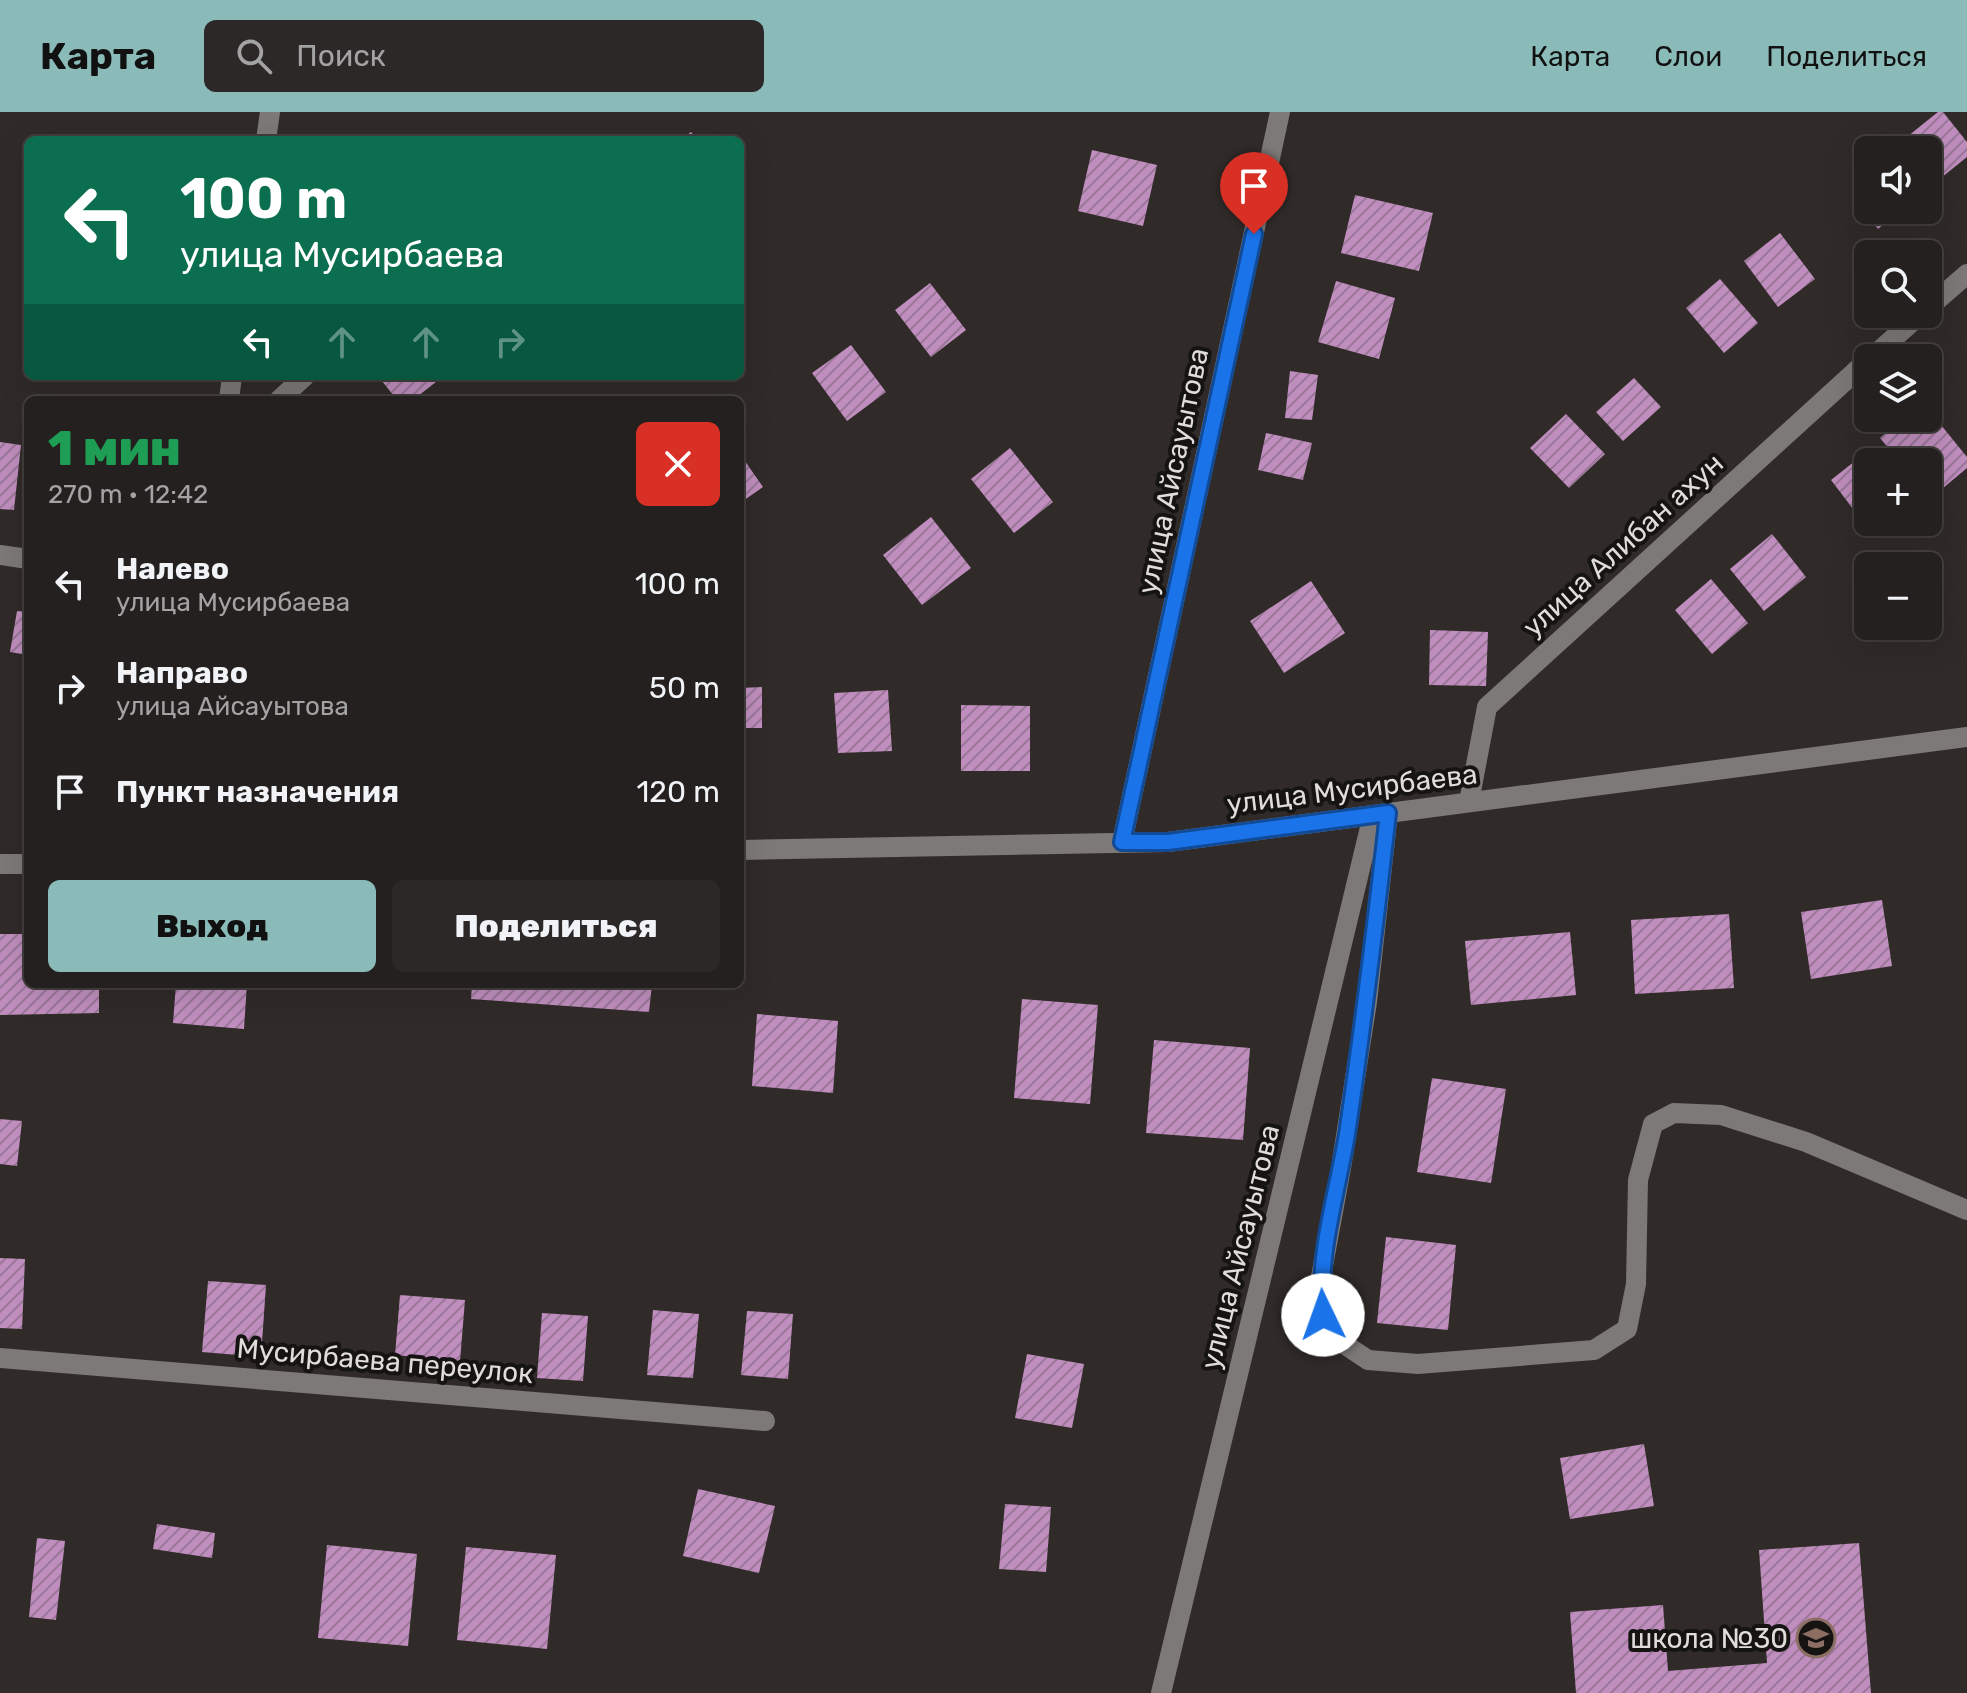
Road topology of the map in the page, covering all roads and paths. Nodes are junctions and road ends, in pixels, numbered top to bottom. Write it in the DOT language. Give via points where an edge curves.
graph roads {
  1 [pos="270,112"];
  2 [pos="1280,112"];
  3 [pos="267,136"];
  4 [pos="1967,274"];
  5 [pos="1942,296"];
  6 [pos="1905,328"];
  7 [pos="1886,344"];
  8 [pos="1854,373"];
  9 [pos="301,380"];
  10 [pos="283,396"];
  11 [pos="0,555"];
  12 [pos="24,558"];
  13 [pos="1967,737"];
  14 [pos="1469,802"];
  15 [pos="1380,814"];
  16 [pos="1122,842"];
  17 [pos="744,850"];
  18 [pos="0,864"];
  19 [pos="24,864"];
  20 [pos="1967,1210"];
  21 [pos="0,1358"];
  22 [pos="765,1421"];
  23 [pos="1161,1693"];
  1 -- 3 [label="street"];
  2 -- 16 [label="street, улица Айсауытова"];
  4 -- 5 [label="street"];
  6 -- 7 [label="street, улица Алибан ахун"];
  8 -- 14 [label="street, улица Алибан ахун" via="1487,707"];
  9 -- 10 [label="street"];
  11 -- 12 [label="street"];
  13 -- 14 [label="street, улица Мусирбаева"];
  14 -- 15 [label="street, улица Мусирбаева"];
  15 -- 16 [label="street, улица Мусирбаева" via="1168,842"];
  15 -- 20 [label="street" via="1367,1002 1320,1282 1323,1315 1335,1338 1368,1360 1418,1364 1594,1350 1627,1329 1636,1284 1638,1180 1653,1124 1674,1113 1721,1115 1806,1142"];
  15 -- 23 [label="street, улица Айсауытова"];
  16 -- 17 [label="street, улица Мусирбаева"];
  18 -- 19 [label="street"];
  21 -- 22 [label="street, Мусирбаева переулок"];
}
